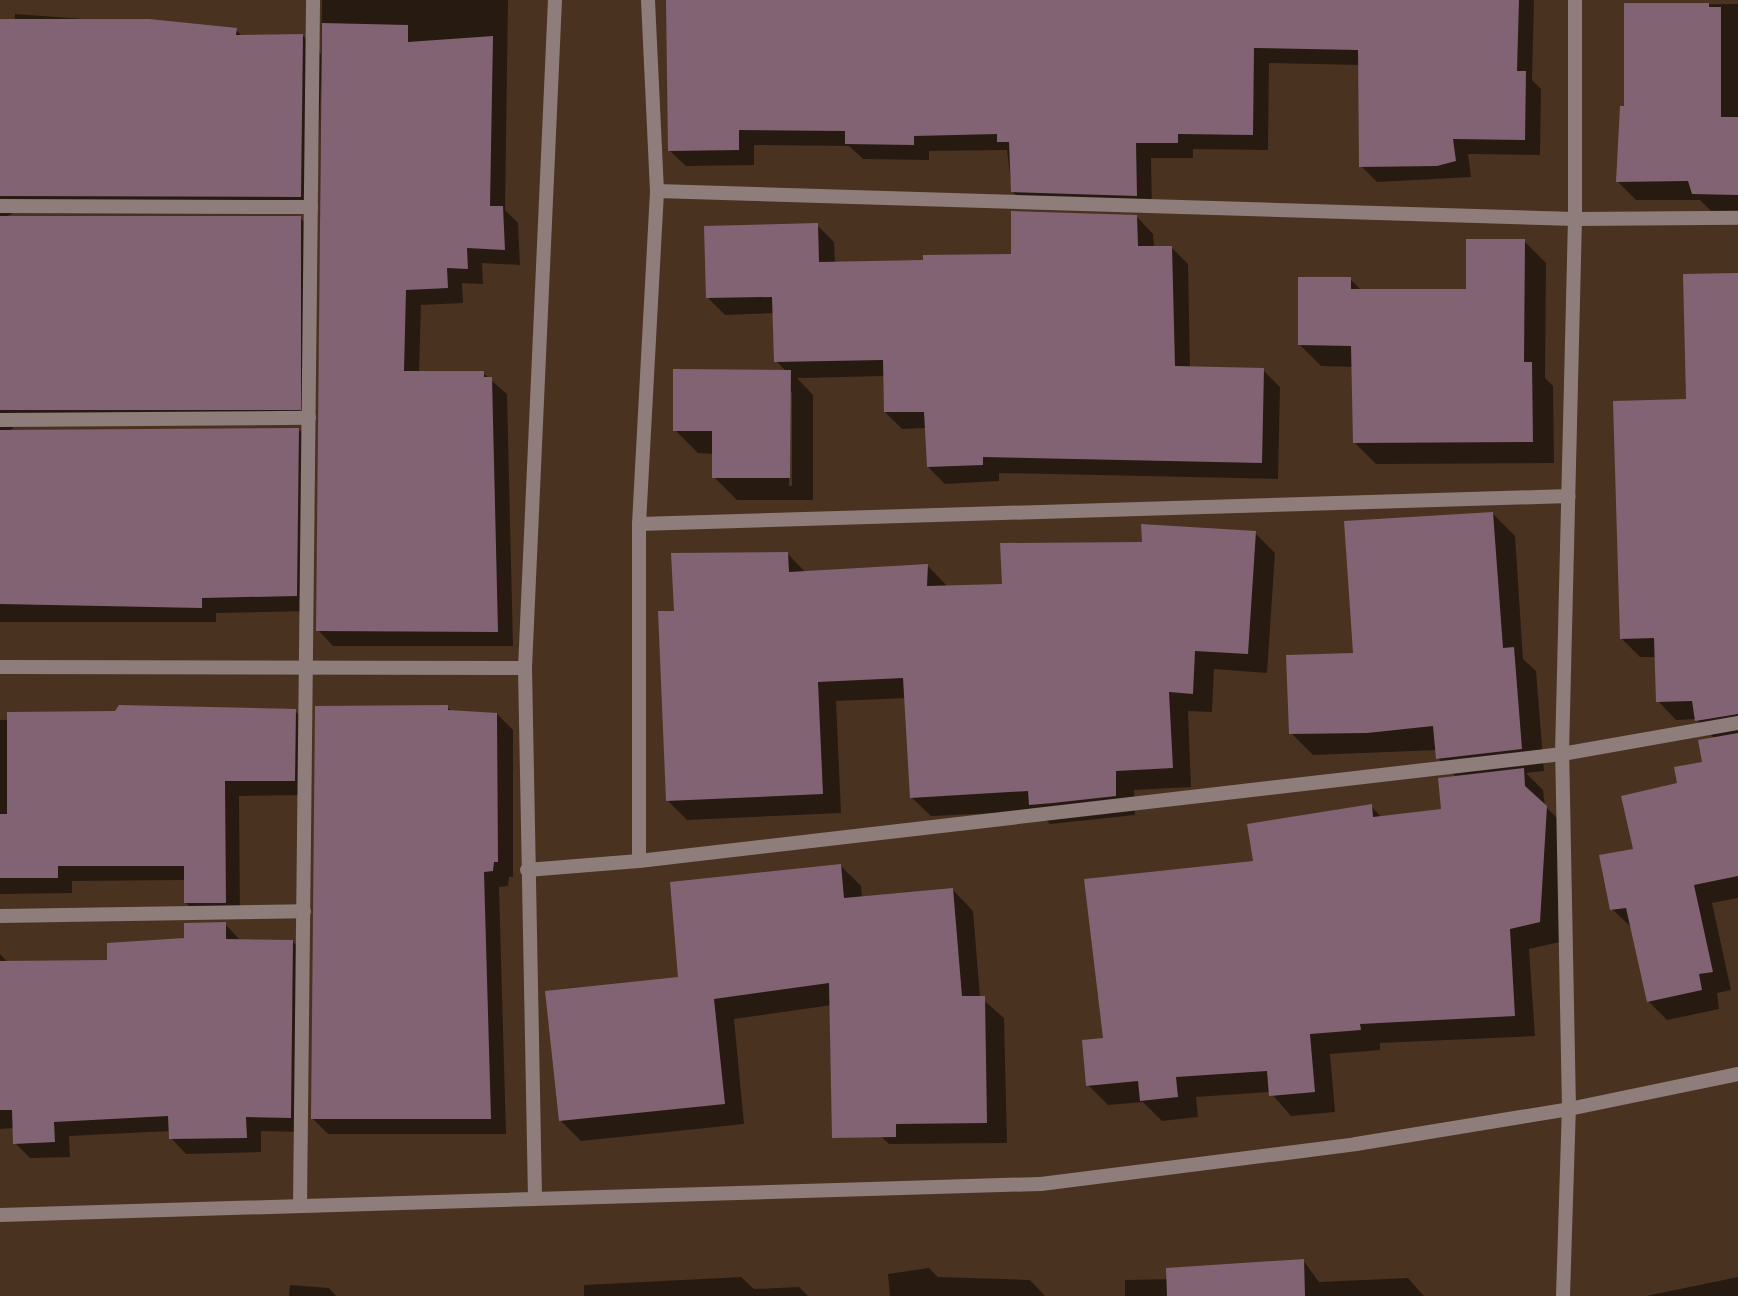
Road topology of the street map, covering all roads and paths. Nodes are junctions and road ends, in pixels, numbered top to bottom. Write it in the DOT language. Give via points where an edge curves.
graph roads {
  1 [pos="313,0"];
  2 [pos="555,0"];
  3 [pos="648,0"];
  4 [pos="1575,0"];
  5 [pos="657,191"];
  6 [pos="0,206"];
  7 [pos="311,207"];
  8 [pos="1738,218"];
  9 [pos="1575,219"];
  10 [pos="309,418"];
  11 [pos="0,420"];
  12 [pos="1569,496"];
  13 [pos="639,524"];
  14 [pos="0,667"];
  15 [pos="524,668"];
  16 [pos="306,671"];
  17 [pos="1738,723"];
  18 [pos="1562,754"];
  19 [pos="639,860"];
  20 [pos="527,870"];
  21 [pos="304,911"];
  22 [pos="0,916"];
  23 [pos="1738,1074"];
  24 [pos="1569,1109"];
  25 [pos="535,1198"];
  26 [pos="300,1206"];
  27 [pos="0,1215"];
  28 [pos="1563,1296"];
  1 -- 7 [label="street"];
  2 -- 15 [label="street"];
  3 -- 5 [label="street"];
  4 -- 9 [label="street"];
  5 -- 9 [label="street"];
  5 -- 13 [label="street"];
  6 -- 7 [label="street"];
  7 -- 10 [label="street"];
  8 -- 9 [label="street"];
  9 -- 12 [label="street"];
  10 -- 11 [label="street"];
  10 -- 16 [label="street"];
  12 -- 13 [label="street"];
  12 -- 18 [label="street"];
  13 -- 19 [label="street"];
  14 -- 16 [label="street"];
  15 -- 16 [label="street"];
  15 -- 20 [label="street"];
  16 -- 21 [label="street"];
  17 -- 18 [label="street"];
  18 -- 19 [label="street"];
  18 -- 24 [label="street"];
  19 -- 20 [label="street"];
  20 -- 25 [label="street"];
  21 -- 22 [label="street"];
  21 -- 26 [label="street"];
  23 -- 24 [label="street"];
  24 -- 25 [label="street" via="1356,1144 1041,1184"];
  24 -- 28 [label="street"];
  25 -- 26 [label="street"];
  26 -- 27 [label="street"];
}
